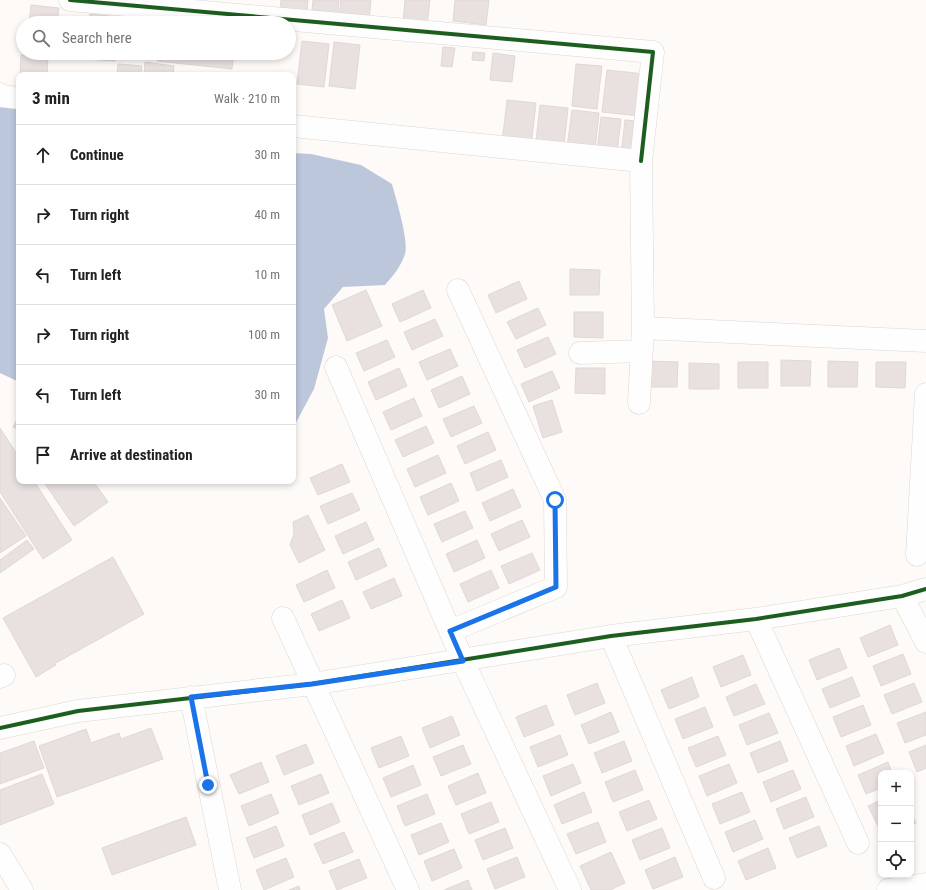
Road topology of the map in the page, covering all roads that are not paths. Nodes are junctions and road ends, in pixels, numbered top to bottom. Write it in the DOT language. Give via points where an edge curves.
graph roads {
  1 [pos="70,0"];
  2 [pos="249,16"];
  3 [pos="296,20"];
  4 [pos="0,94"];
  5 [pos="16,98"];
  6 [pos="296,126"];
  7 [pos="641,161"];
  8 [pos="458,290"];
  9 [pos="643,328"];
  10 [pos="926,340"];
  11 [pos="641,351"];
  12 [pos="580,353"];
  13 [pos="336,367"];
  14 [pos="926,394"];
  15 [pos="639,403"];
  16 [pos="917,555"];
  17 [pos="926,589"];
  18 [pos="902,596"];
  19 [pos="282,618"];
  20 [pos="756,619"];
  21 [pos="450,631"];
  22 [pos="611,636"];
  23 [pos="926,642"];
  24 [pos="463,661"];
  25 [pos="312,684"];
  26 [pos="191,697"];
  27 [pos="0,728"];
  28 [pos="858,843"];
  29 [pos="0,854"];
  30 [pos="714,878"];
  31 [pos="0,882"];
  32 [pos="926,884"];
  33 [pos="5,890"];
  34 [pos="22,890"];
  35 [pos="230,890"];
  36 [pos="408,890"];
  37 [pos="570,890"];
  38 [pos="888,890"];
  1 -- 2 [label="street"];
  3 -- 7 [label="street" via="653,52"];
  4 -- 5 [label="street"];
  6 -- 7 [label="street"];
  7 -- 9 [label="street"];
  8 -- 21 [label="street" via="555,500 556,587"];
  9 -- 10 [label="street"];
  9 -- 11 [label="street"];
  11 -- 12 [label="street"];
  11 -- 15 [label="street"];
  13 -- 21 [label="street"];
  14 -- 16 [label="street"];
  17 -- 18 [label="street"];
  18 -- 20 [label="street"];
  18 -- 23 [label="street"];
  19 -- 25 [label="street"];
  20 -- 22 [label="street"];
  20 -- 28 [label="street"];
  21 -- 24 [label="street"];
  22 -- 24 [label="street"];
  22 -- 30 [label="street"];
  24 -- 25 [label="street"];
  24 -- 37 [label="street"];
  25 -- 26 [label="street"];
  25 -- 36 [label="street"];
  26 -- 27 [label="street" via="78,711"];
  26 -- 35 [label="street"];
  29 -- 34 [label="street"];
  31 -- 33 [label="street"];
  32 -- 38 [label="street"];
}
